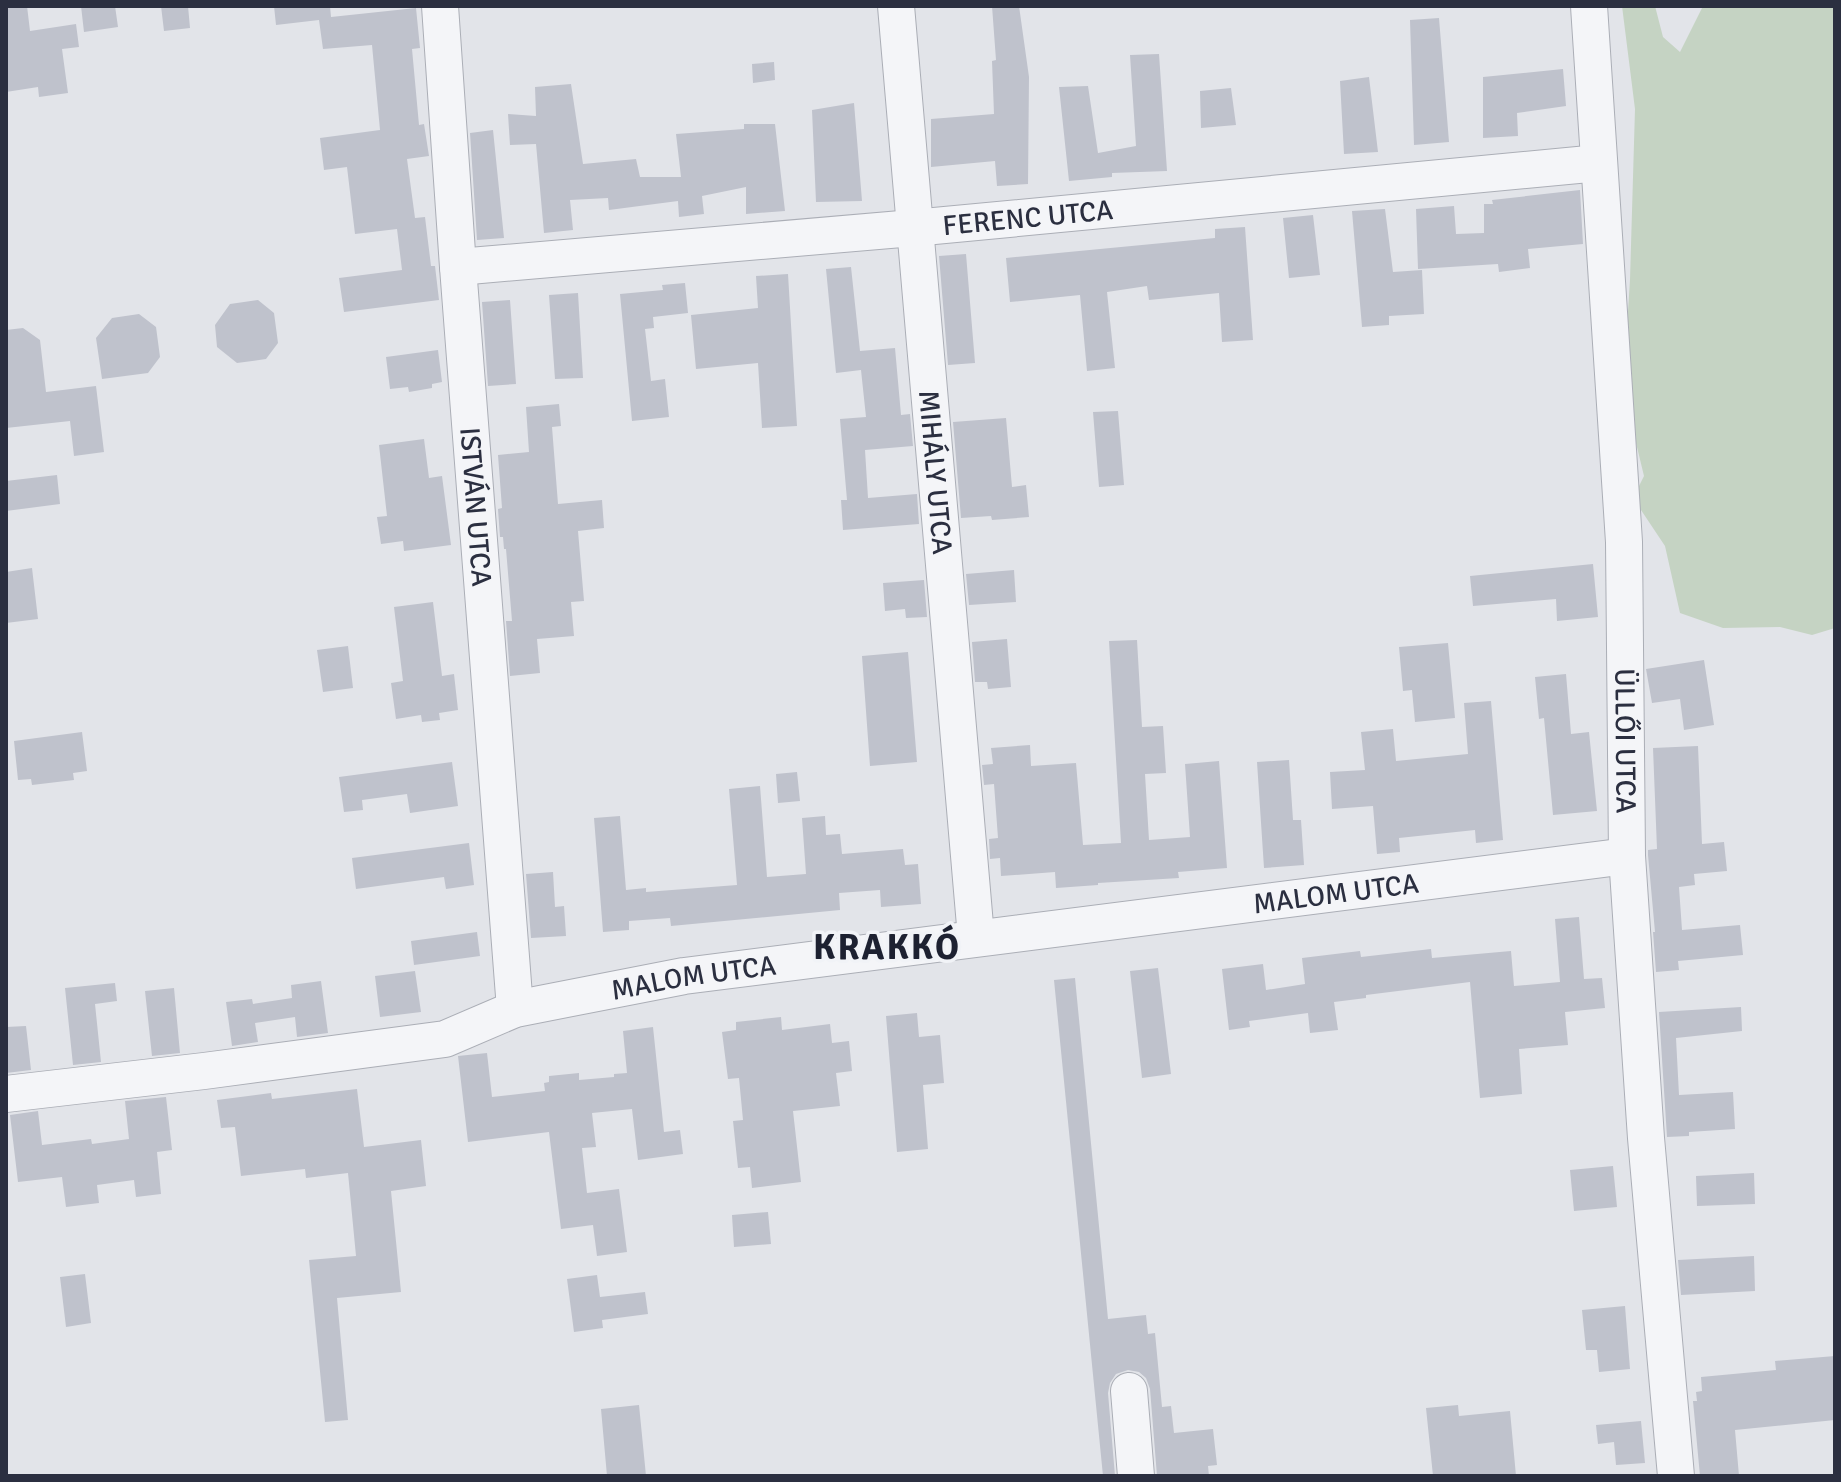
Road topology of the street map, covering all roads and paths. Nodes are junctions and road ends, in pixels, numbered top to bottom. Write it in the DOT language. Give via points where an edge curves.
graph roads {
  1 [pos="440,6"];
  2 [pos="896,6"];
  3 [pos="1589,6"];
  4 [pos="1599,163"];
  5 [pos="913,228"];
  6 [pos="458,267"];
  7 [pos="1627,856"];
  8 [pos="976,937"];
  9 [pos="515,1009"];
  10 [pos="6,1094"];
  11 [pos="1129,1391"];
  12 [pos="1136,1476"];
  13 [pos="1676,1476"];
  1 -- 6 [label="street, ISTVÁN UTCA"];
  2 -- 5 [label="street, MIHÁLY UTCA"];
  3 -- 4 [label="street, ÜLLŐI UTCA"];
  4 -- 5 [label="street, FERENC UTCA"];
  4 -- 7 [label="street, ÜLLŐI UTCA" via="1624,542"];
  5 -- 6 [label="street, FERENC UTCA"];
  5 -- 8 [label="street, MIHÁLY UTCA"];
  6 -- 9 [label="street, ISTVÁN UTCA"];
  7 -- 8 [label="street, MALOM UTCA"];
  7 -- 13 [label="street, ÜLLŐI UTCA"];
  8 -- 9 [label="street, MALOM UTCA" via="684,976"];
  9 -- 10 [label="street, MALOM UTCA" via="445,1039"];
  11 -- 12 [label="street"];
}
